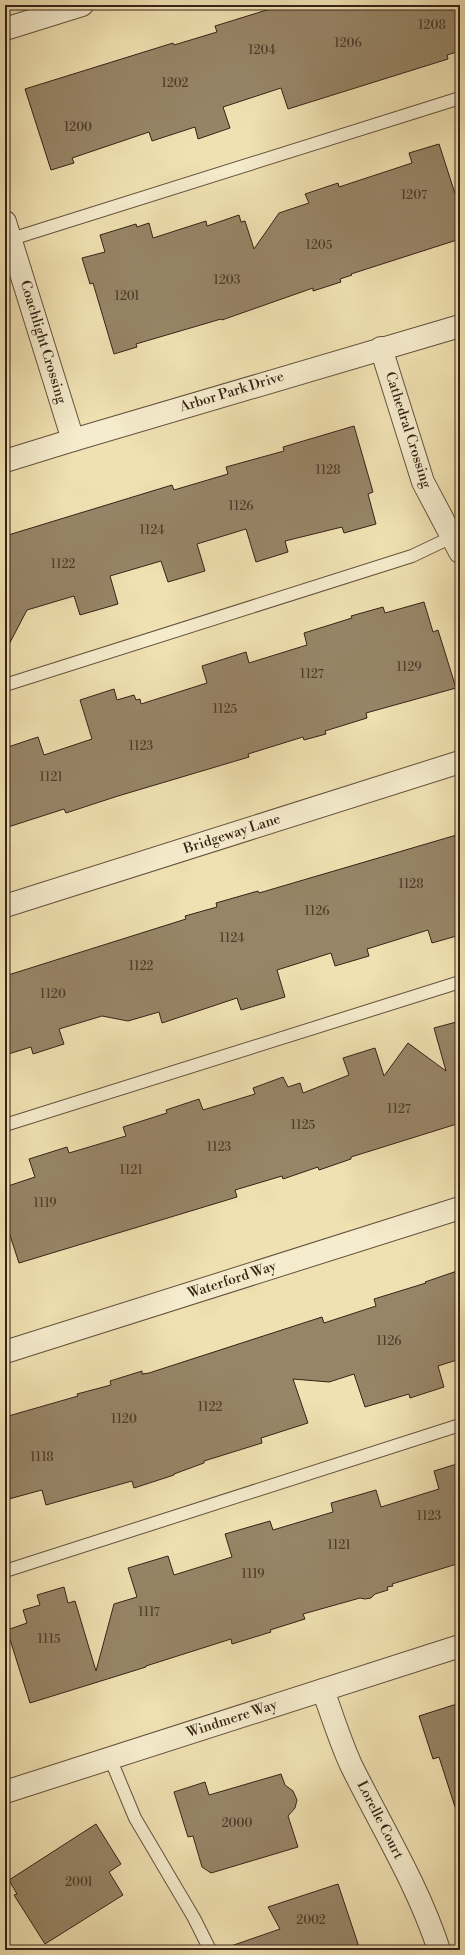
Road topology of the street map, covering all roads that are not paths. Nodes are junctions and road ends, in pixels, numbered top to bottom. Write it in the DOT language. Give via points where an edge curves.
graph roads {
  1 [pos="82,5"];
  2 [pos="5,29"];
  3 [pos="460,98"];
  4 [pos="7,234"];
  5 [pos="460,326"];
  6 [pos="381,348"];
  7 [pos="73,440"];
  8 [pos="5,461"];
  9 [pos="458,547"];
  10 [pos="5,685"];
  11 [pos="460,762"];
  12 [pos="5,906"];
  13 [pos="460,982"];
  14 [pos="5,1125"];
  15 [pos="460,1208"];
  16 [pos="5,1352"];
  17 [pos="460,1426"];
  18 [pos="5,1571"];
  19 [pos="460,1646"];
  20 [pos="323,1690"];
  21 [pos="110,1758"];
  22 [pos="5,1792"];
  23 [pos="210,1950"];
  24 [pos="439,1950"];
  1 -- 2 [label="street"];
  3 -- 4 [label="lane"];
  4 -- 7 [label="street, Coachlight Crossing"];
  5 -- 6 [label="street, Arbor Park Drive"];
  6 -- 7 [label="street, Arbor Park Drive"];
  6 -- 9 [label="street, Cathedral Crossing" via="423,482"];
  7 -- 8 [label="street, Arbor Park Drive"];
  9 -- 10 [label="lane" via="412,556"];
  11 -- 12 [label="street, Bridgeway Lane"];
  13 -- 14 [label="lane"];
  15 -- 16 [label="street, Waterford Way"];
  17 -- 18 [label="lane"];
  19 -- 20 [label="street, Windmere Way"];
  20 -- 21 [label="street, Windmere Way"];
  20 -- 24 [label="street, Lorelle Court" via="351,1763 406,1871"];
  21 -- 22 [label="street, Windmere Way"];
  21 -- 23 [label="lane" via="134,1818 194,1918"];
}
